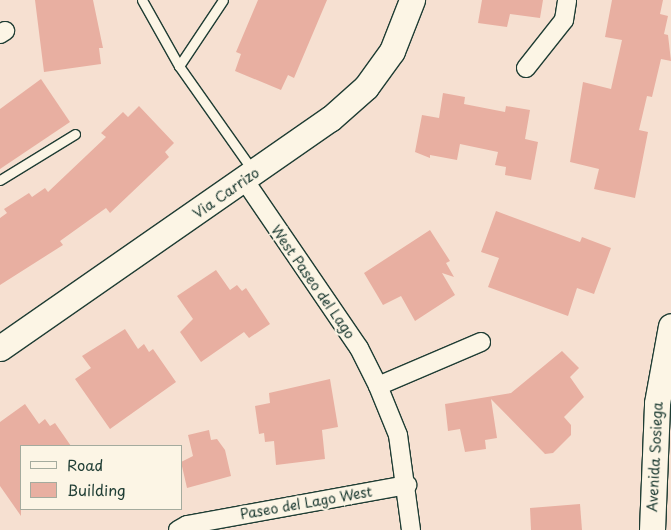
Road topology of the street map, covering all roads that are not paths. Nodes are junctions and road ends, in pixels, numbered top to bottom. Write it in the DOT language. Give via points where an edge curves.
graph roads {
  1 [pos="142,0"];
  2 [pos="223,0"];
  3 [pos="412,0"];
  4 [pos="567,0"];
  5 [pos="179,66"];
  6 [pos="526,68"];
  7 [pos="75,134"];
  8 [pos="249,177"];
  9 [pos="0,180"];
  10 [pos="671,326"];
  11 [pos="481,342"];
  12 [pos="0,348"];
  13 [pos="378,386"];
  14 [pos="664,406"];
  15 [pos="406,485"];
  16 [pos="178,530"];
  17 [pos="412,530"];
  18 [pos="652,530"];
  1 -- 5 [label="lane"];
  2 -- 5 [label="lane"];
  3 -- 8 [label="street, Via Carrizo" via="392,51 366,87 330,119"];
  4 -- 6 [label="street" via="564,20"];
  5 -- 8 [label="lane"];
  7 -- 9 [label="lane"];
  8 -- 12 [label="street, Via Carrizo"];
  8 -- 13 [label="street, West Paseo del Lago" via="359,348"];
  10 -- 14 [label="street, Avenida Sosiega"];
  11 -- 13 [label="street"];
  13 -- 15 [label="street, West Paseo del Lago" via="398,435"];
  14 -- 18 [label="street, Avenida Sosiega"];
  15 -- 16 [label="street, Paseo del Lago West" via="187,525"];
  15 -- 17 [label="street, West Paseo del Lago"];
}
